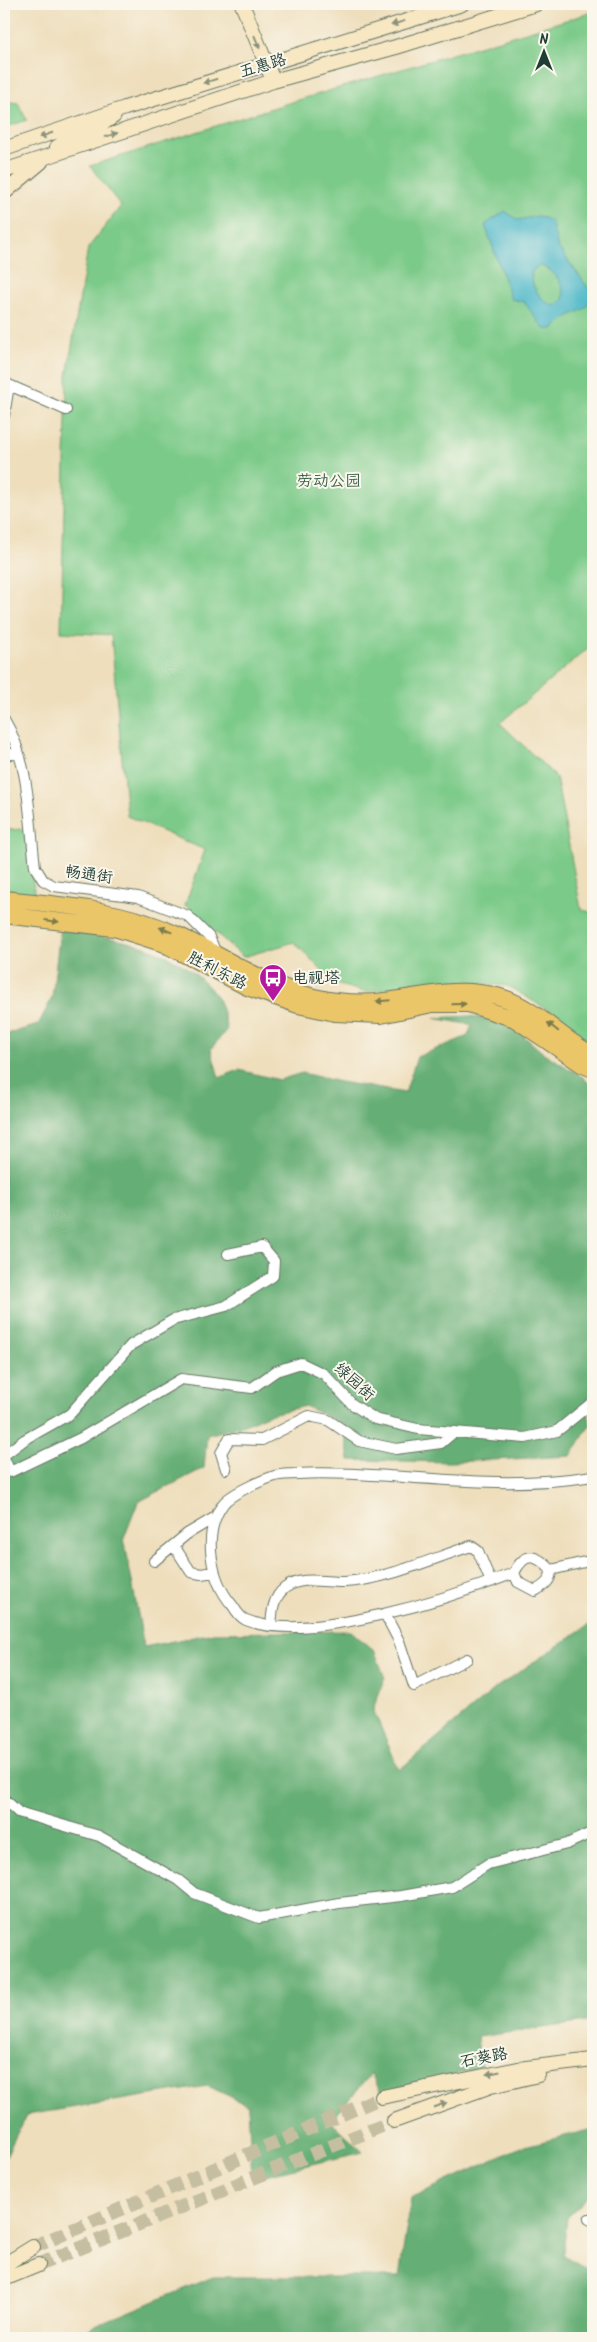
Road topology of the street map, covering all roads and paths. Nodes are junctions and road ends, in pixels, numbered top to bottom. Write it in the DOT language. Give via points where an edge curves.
graph roads {
  1 [pos="242,4"];
  2 [pos="462,4"];
  3 [pos="516,4"];
  4 [pos="536,4"];
  5 [pos="266,64"];
  6 [pos="273,81"];
  7 [pos="125,108"];
  8 [pos="4,150"];
  9 [pos="48,156"];
  10 [pos="4,171"];
  11 [pos="4,192"];
  12 [pos="6,383"];
  13 [pos="66,410"];
  14 [pos="4,416"];
  15 [pos="4,719"];
  16 [pos="18,753"];
  17 [pos="4,755"];
  18 [pos="4,899"];
  19 [pos="4,914"];
  20 [pos="217,955"];
  21 [pos="593,1055"];
  22 [pos="593,1069"];
  23 [pos="228,1254"];
  24 [pos="593,1402"];
  25 [pos="454,1432"];
  26 [pos="4,1456"];
  27 [pos="226,1469"];
  28 [pos="593,1476"];
  29 [pos="214,1518"];
  30 [pos="174,1546"];
  31 [pos="593,1560"];
  32 [pos="154,1561"];
  33 [pos="552,1570"];
  34 [pos="214,1572"];
  35 [pos="514,1573"];
  36 [pos="491,1582"];
  37 [pos="385,1614"];
  38 [pos="271,1626"];
  39 [pos="467,1659"];
  40 [pos="4,1799"];
  41 [pos="593,1832"];
  42 [pos="593,2060"];
  43 [pos="593,2069"];
  44 [pos="382,2097"];
  45 [pos="394,2121"];
  46 [pos="33,2246"];
  47 [pos="4,2265"];
  48 [pos="38,2265"];
  49 [pos="4,2279"];
  1 -- 5 [label="main road, one-way"];
  2 -- 5 [label="main road, 五惠路, one-way"];
  3 -- 5 [label="main road" via="296,68"];
  4 -- 6 [label="main road, 五惠路"];
  5 -- 6 [label="main road"];
  5 -- 7 [label="main road, 五惠路, one-way"];
  9 -- 6 [label="main road, 五惠路, one-way"];
  7 -- 8 [label="main road, 五惠路, one-way"];
  7 -- 9 [label="main road" via="101,126 63,142"];
  9 -- 10 [label="main road, 五惠路"];
  9 -- 11 [label="main road"];
  12 -- 13 [label="street"];
  12 -- 14 [label="street"];
  15 -- 16 [label="street, 畅通街" via="14,736"];
  16 -- 17 [label="street"];
  16 -- 20 [label="street, 畅通街" via="23,769 35,867 43,880 54,886 138,897 188,916 209,937"];
  20 -- 18 [label="main road, one-way" via="174,933 128,917"];
  19 -- 22 [label="main road, 胜利东路, one-way" via="114,928 164,944 247,987 298,1005 335,1013 380,1015 432,1004 468,1004 515,1019"];
  21 -- 20 [label="main road, one-way" via="521,1005 498,996 436,991 383,1001 316,998 248,972"];
  23 -- 26 [label="street, 绿园街" via="262,1247 274,1261 273,1276 226,1306 173,1320 131,1345 70,1414 24,1440"];
  24 -- 25 [label="street, 绿园街" via="557,1431 524,1438"];
  25 -- 26 [label="street, 绿园街" via="418,1430 374,1419 352,1404 324,1374 301,1362 276,1371 252,1388 181,1379 81,1438 10,1472"];
  25 -- 27 [label="street" via="441,1443 396,1449 359,1441 328,1420 309,1416 262,1440 229,1439 221,1453"];
  28 -- 29 [label="street" via="545,1482 473,1482 330,1472 276,1476 224,1501"];
  29 -- 30 [label="street"];
  29 -- 34 [label="street" via="211,1558"];
  30 -- 32 [label="street"];
  30 -- 34 [label="street" via="191,1572"];
  31 -- 33 [label="street"];
  33 -- 35 [label="street" via="540,1558 528,1558 519,1562"];
  33 -- 35 [label="street" via="545,1585 535,1591 518,1582"];
  34 -- 38 [label="street" via="226,1599 244,1620"];
  35 -- 36 [label="street"];
  36 -- 37 [label="street"];
  36 -- 38 [label="street" via="478,1551 471,1546 376,1577 345,1582 302,1581 286,1587 276,1597"];
  37 -- 38 [label="street" via="320,1626"];
  37 -- 39 [label="street" via="399,1642 414,1686"];
  40 -- 41 [label="street" via="18,1812 99,1836 178,1880 194,1893 259,1918 452,1887 488,1864 567,1844"];
  42 -- 44 [label="main road, 石葵路, one-way" via="518,2069"];
  45 -- 43 [label="main road, one-way" via="509,2081 558,2071"];
  46 -- 47 [label="main road"];
  48 -- 49 [label="main road"];
}
